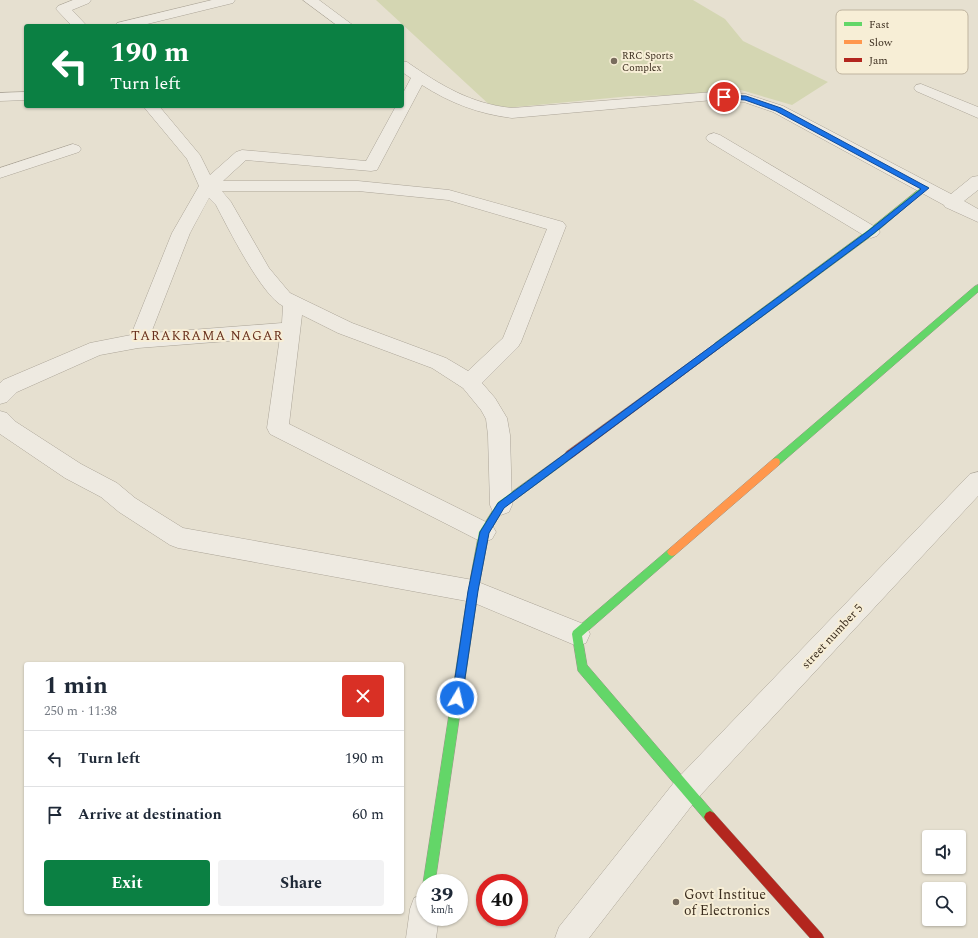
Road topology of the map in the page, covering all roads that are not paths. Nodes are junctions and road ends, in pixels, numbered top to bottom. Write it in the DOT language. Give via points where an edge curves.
graph roads {
  1 [pos="84,0"];
  2 [pos="228,0"];
  3 [pos="310,0"];
  4 [pos="78,24"];
  5 [pos="130,24"];
  6 [pos="344,24"];
  7 [pos="404,66"];
  8 [pos="419,77"];
  9 [pos="921,88"];
  10 [pos="24,96"];
  11 [pos="0,97"];
  12 [pos="404,105"];
  13 [pos="152,108"];
  14 [pos="402,108"];
  15 [pos="978,113"];
  16 [pos="714,138"];
  17 [pos="72,149"];
  18 [pos="0,173"];
  19 [pos="978,182"];
  20 [pos="206,186"];
  21 [pos="925,188"];
  22 [pos="951,203"];
  23 [pos="978,216"];
  24 [pos="871,232"];
  25 [pos="978,288"];
  26 [pos="293,303"];
  27 [pos="291,329"];
  28 [pos="138,341"];
  29 [pos="470,382"];
  30 [pos="0,396"];
  31 [pos="0,419"];
  32 [pos="978,481"];
  33 [pos="501,505"];
  34 [pos="484,532"];
  35 [pos="473,591"];
  36 [pos="577,634"];
  37 [pos="686,790"];
  38 [pos="430,874"];
  39 [pos="423,926"];
  40 [pos="421,938"];
  41 [pos="570,938"];
  42 [pos="818,938"];
  1 -- 4 [label="street" via="63,9"];
  2 -- 5 [label="street"];
  3 -- 6 [label="street"];
  7 -- 8 [label="street"];
  8 -- 12 [label="street"];
  8 -- 21 [label="street" via="463,102 483,109 512,113 713,96 746,98 778,109"];
  9 -- 15 [label="street"];
  10 -- 11 [label="street"];
  13 -- 20 [label="street" via="194,158"];
  14 -- 20 [label="street" via="371,166 242,156"];
  16 -- 24 [label="street"];
  17 -- 18 [label="street"];
  19 -- 22 [label="street"];
  20 -- 26 [label="street" via="223,202 263,272 283,298"];
  20 -- 28 [label="street" via="181,233"];
  20 -- 29 [label="street" via="358,186 449,195 557,226 511,342"];
  21 -- 22 [label="street"];
  21 -- 24 [label="street"];
  22 -- 23 [label="street"];
  24 -- 33 [label="street"];
  25 -- 36 [label="street"];
  26 -- 27 [label="street"];
  26 -- 29 [label="street" via="345,328 439,363"];
  27 -- 28 [label="street"];
  27 -- 34 [label="street" via="278,428"];
  28 -- 30 [label="street" via="97,348 10,386"];
  29 -- 33 [label="street" via="496,418 499,434"];
  31 -- 35 [label="street" via="8,428 73,471 109,490 127,505 178,538"];
  32 -- 37 [label="street, street number 5"];
  33 -- 34 [label="street"];
  34 -- 35 [label="street"];
  35 -- 36 [label="street"];
  35 -- 38 [label="street"];
  36 -- 37 [label="street" via="582,667"];
  37 -- 41 [label="street, street number 5"];
  37 -- 42 [label="street"];
  39 -- 40 [label="street"];
}
